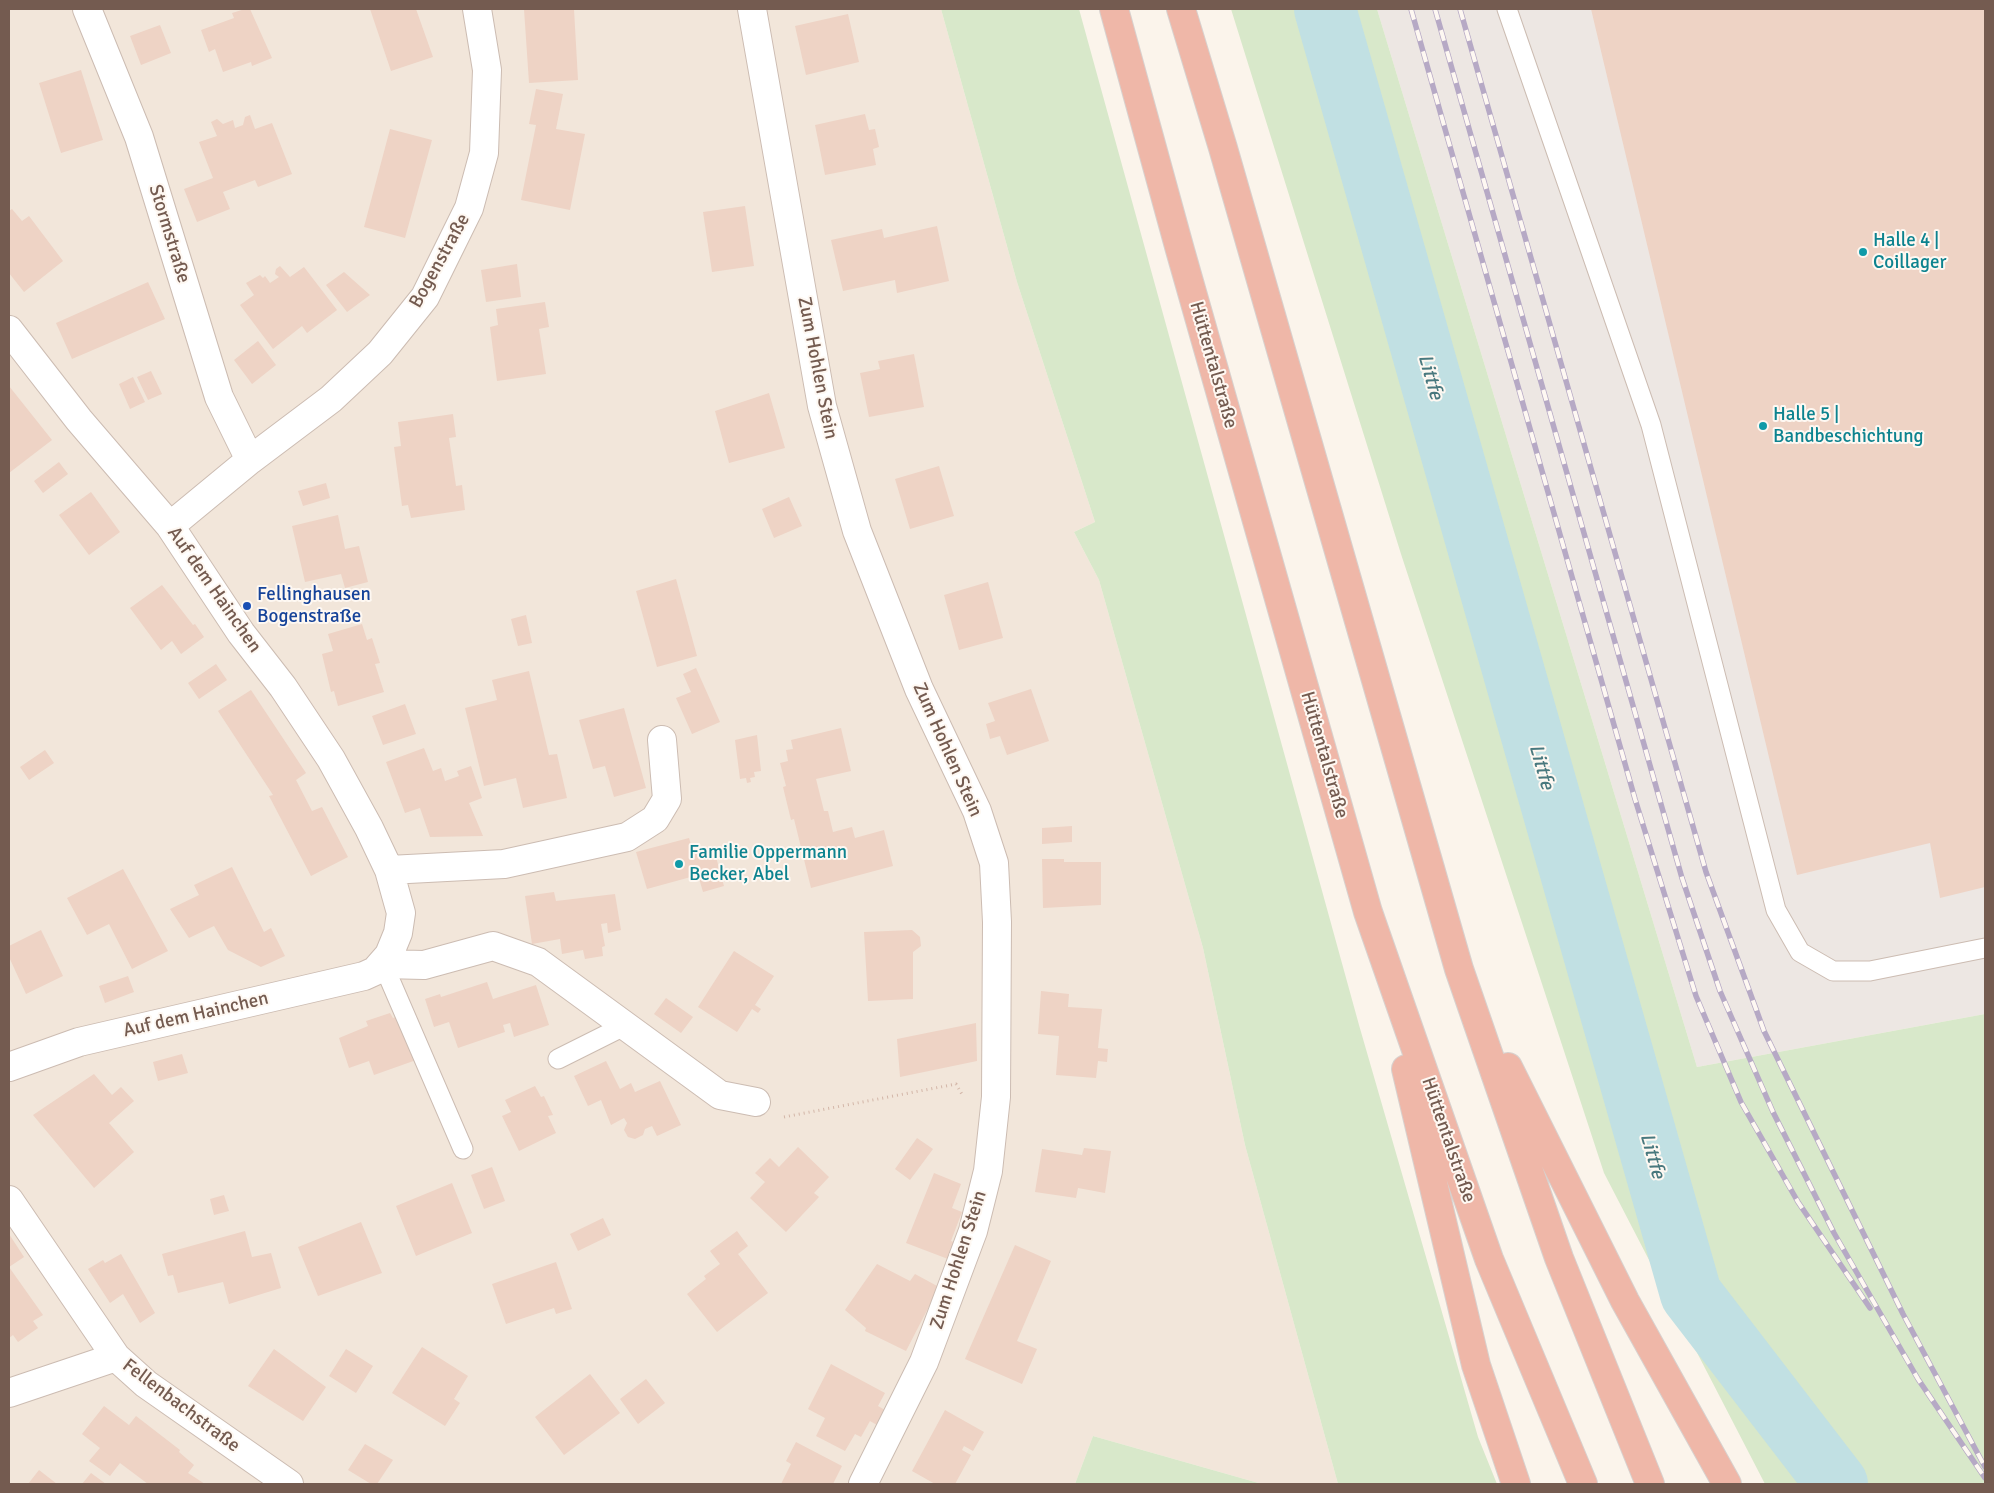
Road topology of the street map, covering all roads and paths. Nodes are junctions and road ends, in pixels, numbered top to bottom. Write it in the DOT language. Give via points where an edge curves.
graph roads {
  1 [pos="87,9"];
  2 [pos="477,9"];
  3 [pos="752,9"];
  4 [pos="1114,9"];
  5 [pos="1180,9"];
  6 [pos="1507,9"];
  7 [pos="9,330"];
  8 [pos="250,460"];
  9 [pos="170,526"];
  10 [pos="662,740"];
  11 [pos="389,870"];
  12 [pos="1368,912"];
  13 [pos="1985,948"];
  14 [pos="383,964"];
  15 [pos="1459,969"];
  16 [pos="624,1026"];
  17 [pos="558,1059"];
  18 [pos="9,1067"];
  19 [pos="996,1097"];
  20 [pos="765,1110"];
  21 [pos="463,1149"];
  22 [pos="9,1200"];
  23 [pos="116,1357"];
  24 [pos="9,1393"];
  25 [pos="289,1484"];
  26 [pos="863,1484"];
  27 [pos="1516,1484"];
  28 [pos="1583,1484"];
  29 [pos="1650,1484"];
  30 [pos="1727,1484"];
  1 -- 8 [label="street, Stormstraße" via="139,137 219,397"];
  2 -- 8 [label="street, Bogenstraße" via="487,70 484,153 469,208 425,297 373,360 331,399"];
  3 -- 19 [label="street, Zum Hohlen Stein" via="822,406 856,531 919,689 977,811 994,863"];
  4 -- 12 [label="highway, Hüttentalstraße"];
  5 -- 15 [label="highway"];
  6 -- 13 [label="lane" via="1651,425 1776,910 1800,952 1833,971 1870,971"];
  7 -- 9 [label="street, Auf dem Hainchen"];
  8 -- 9 [label="street, Bogenstraße"];
  9 -- 11 [label="street, Auf dem Hainchen" via="331,759"];
  10 -- 11 [label="street" via="667,799 655,819 627,837 504,864"];
  11 -- 14 [label="street, Auf dem Hainchen" via="401,913 398,933"];
  12 -- 27 [label="highway" via="1476,1365"];
  12 -- 28 [label="highway, Hüttentalstraße" via="1489,1260"];
  14 -- 16 [label="street" via="424,965 493,946 538,962"];
  14 -- 18 [label="street, Auf dem Hainchen" via="364,976 79,1042"];
  14 -- 21 [label="lane"];
  15 -- 29 [label="highway" via="1559,1258"];
  15 -- 30 [label="highway" via="1625,1301"];
  16 -- 17 [label="lane"];
  16 -- 20 [label="street" via="720,1095"];
  19 -- 20 [label="path" via="966,1101 956,1084"];
  19 -- 26 [label="street, Zum Hohlen Stein" via="988,1171 973,1231 924,1362"];
  22 -- 23 [label="street"];
  23 -- 24 [label="street, Fellenbachstraße"];
  23 -- 25 [label="street, Fellenbachstraße" via="146,1384"];
}
